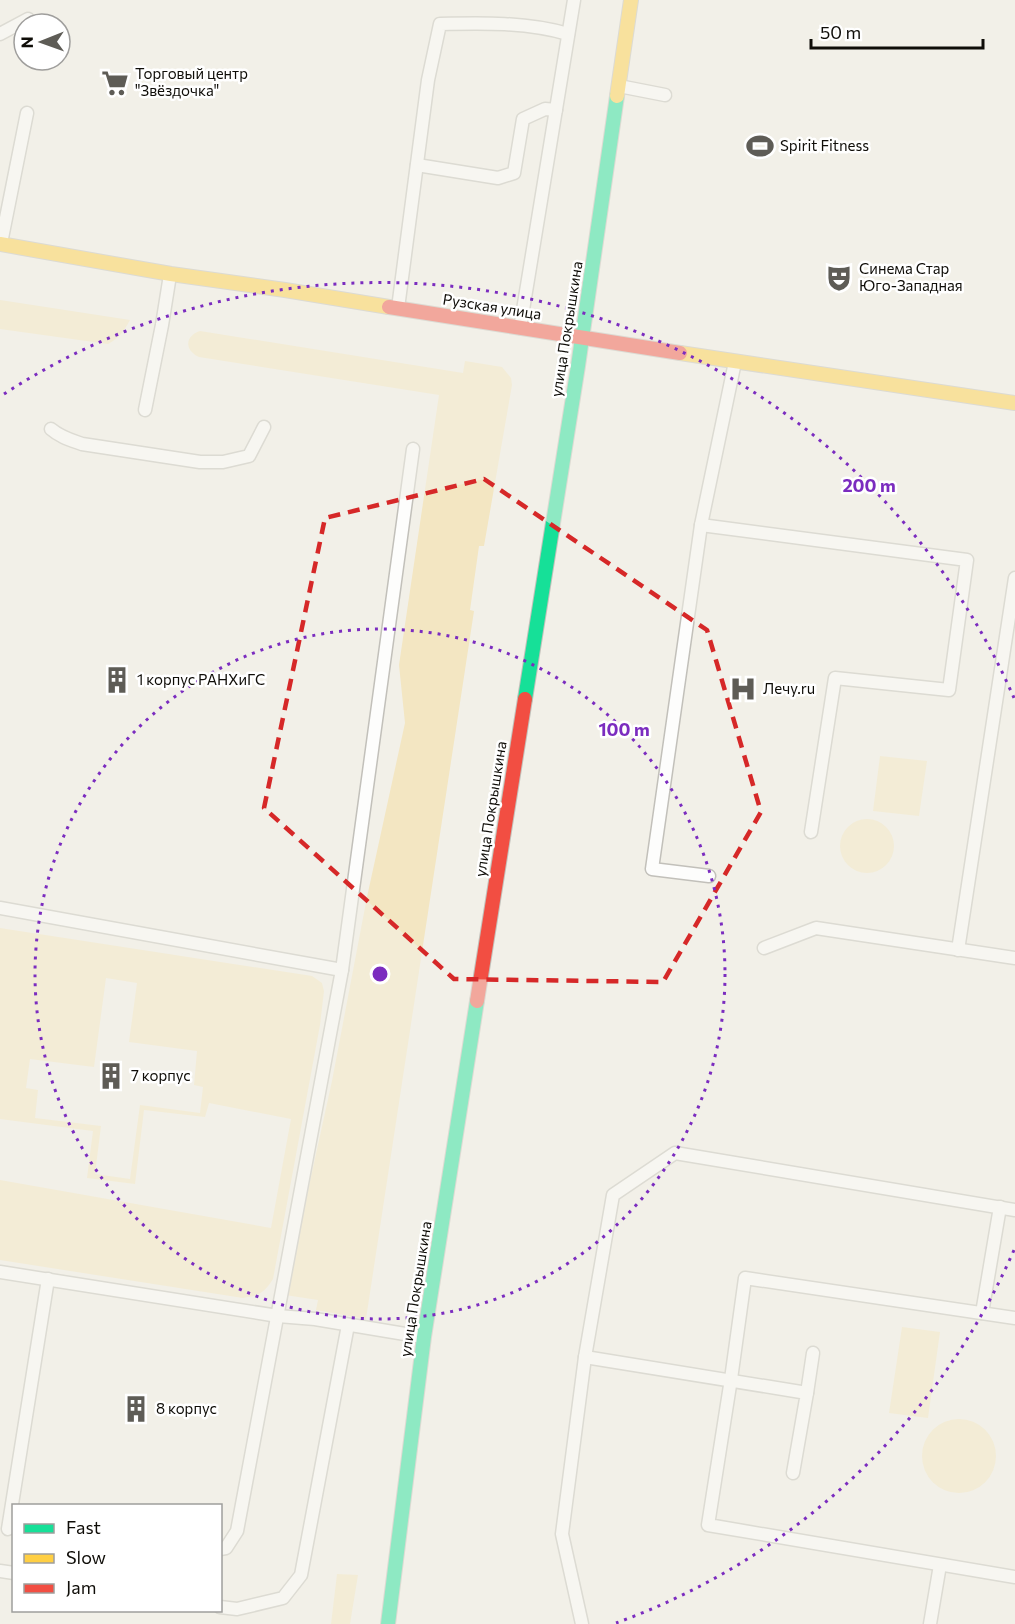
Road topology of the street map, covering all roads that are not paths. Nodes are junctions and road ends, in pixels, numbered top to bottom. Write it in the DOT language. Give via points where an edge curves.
graph roads {
  1 [pos="573,0"];
  2 [pos="631,0"];
  3 [pos="568,34"];
  4 [pos="618,86"];
  5 [pos="665,95"];
  6 [pos="556,110"];
  7 [pos="27,113"];
  8 [pos="417,165"];
  9 [pos="0,244"];
  10 [pos="171,274"];
  11 [pos="398,309"];
  12 [pos="520,329"];
  13 [pos="582,338"];
  14 [pos="735,361"];
  15 [pos="1015,404"];
  16 [pos="145,410"];
  17 [pos="264,427"];
  18 [pos="51,429"];
  19 [pos="413,449"];
  20 [pos="701,525"];
  21 [pos="1015,578"];
  22 [pos="811,831"];
  23 [pos="709,876"];
  24 [pos="0,908"];
  25 [pos="764,948"];
  26 [pos="958,950"];
  27 [pos="1015,958"];
  28 [pos="342,970"];
  29 [pos="1000,1208"];
  30 [pos="1015,1210"];
  31 [pos="0,1272"];
  32 [pos="48,1279"];
  33 [pos="982,1313"];
  34 [pos="278,1316"];
  35 [pos="1015,1318"];
  36 [pos="348,1325"];
  37 [pos="424,1337"];
  38 [pos="813,1353"];
  39 [pos="585,1357"];
  40 [pos="731,1380"];
  41 [pos="807,1393"];
  42 [pos="793,1473"];
  43 [pos="7,1529"];
  44 [pos="222,1549"];
  45 [pos="940,1565"];
  46 [pos="1015,1576"];
  47 [pos="222,1607"];
  48 [pos="388,1624"];
  49 [pos="582,1624"];
  50 [pos="930,1624"];
  1 -- 3 [label="lane"];
  2 -- 4 [label="main road, улица Покрышкина"];
  3 -- 6 [label="lane"];
  3 -- 8 [label="lane" via="489,23 440,24"];
  4 -- 5 [label="lane"];
  4 -- 13 [label="main road, улица Покрышкина"];
  6 -- 8 [label="lane" via="545,109 523,118 514,173 498,178"];
  6 -- 12 [label="lane"];
  7 -- 9 [label="lane"];
  8 -- 11 [label="lane"];
  9 -- 10 [label="main road, Рузская улица"];
  10 -- 11 [label="main road, Рузская улица"];
  10 -- 16 [label="lane"];
  11 -- 12 [label="main road, Рузская улица"];
  12 -- 13 [label="main road, Рузская улица"];
  13 -- 14 [label="main road, Рузская улица"];
  13 -- 37 [label="main road, улица Покрышкина"];
  14 -- 15 [label="main road, Рузская улица"];
  14 -- 20 [label="lane"];
  17 -- 18 [label="lane" via="249,456 223,462 82,444"];
  19 -- 28 [label="lane"];
  20 -- 22 [label="lane" via="967,560 949,690 836,678"];
  20 -- 23 [label="lane" via="652,869"];
  21 -- 26 [label="lane"];
  24 -- 28 [label="lane"];
  25 -- 26 [label="lane" via="816,928"];
  26 -- 27 [label="lane"];
  28 -- 34 [label="lane"];
  29 -- 30 [label="lane"];
  29 -- 33 [label="lane"];
  29 -- 39 [label="lane" via="675,1153 613,1195"];
  31 -- 32 [label="lane"];
  32 -- 34 [label="lane"];
  32 -- 43 [label="lane"];
  33 -- 35 [label="lane"];
  33 -- 40 [label="lane" via="745,1278"];
  34 -- 36 [label="lane"];
  34 -- 44 [label="lane" via="237,1531"];
  36 -- 37 [label="lane"];
  36 -- 47 [label="lane" via="301,1575 283,1598 237,1609"];
  37 -- 48 [label="main road, улица Покрышкина"];
  38 -- 41 [label="lane"];
  39 -- 40 [label="lane"];
  39 -- 49 [label="lane" via="562,1534"];
  40 -- 41 [label="lane"];
  40 -- 45 [label="lane" via="708,1525"];
  41 -- 42 [label="lane"];
  45 -- 46 [label="lane"];
  45 -- 50 [label="lane"];
}
